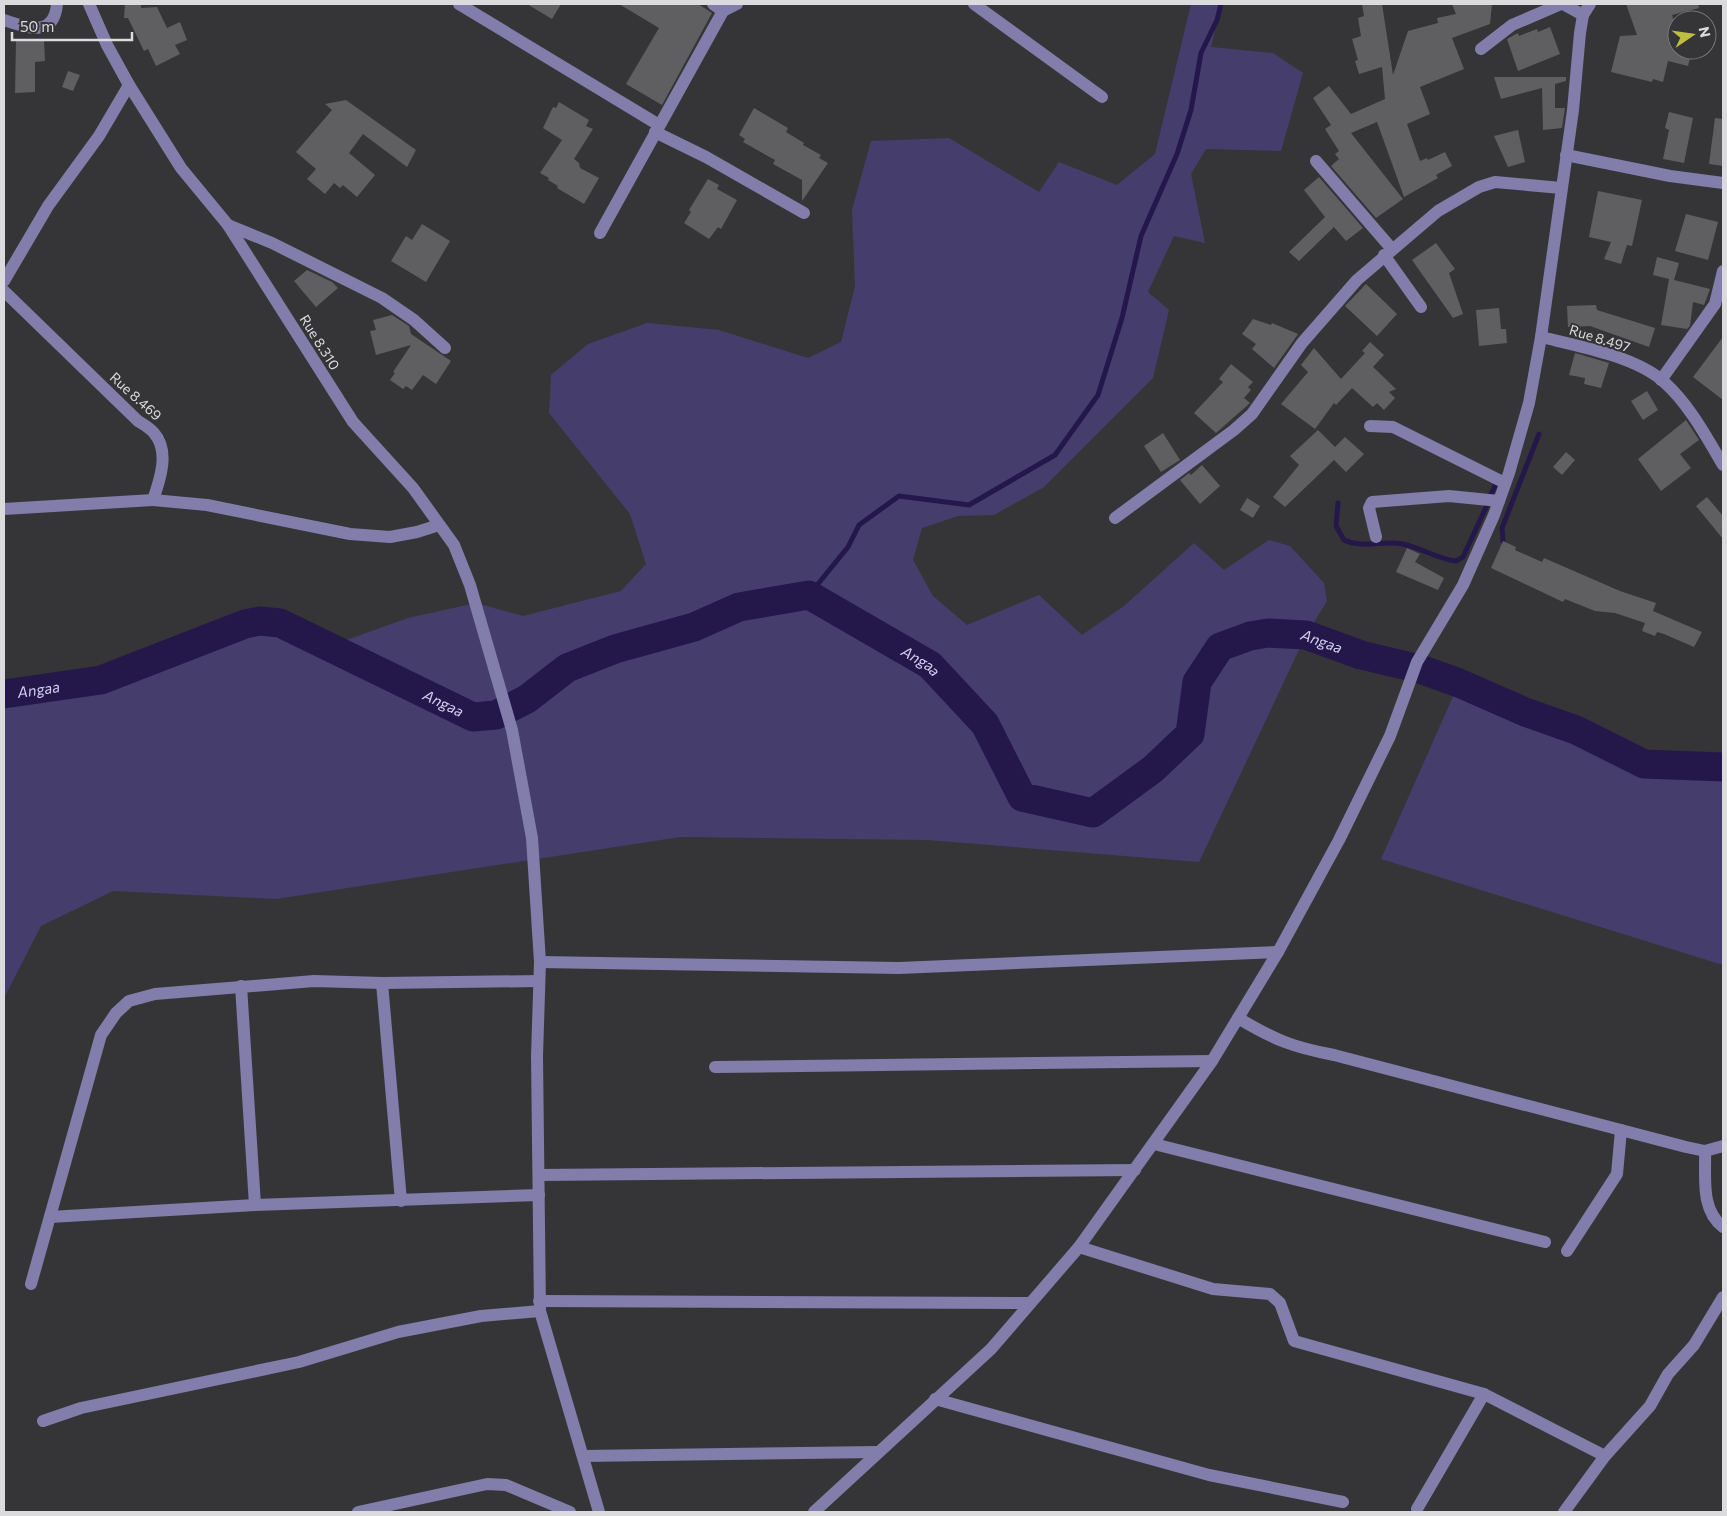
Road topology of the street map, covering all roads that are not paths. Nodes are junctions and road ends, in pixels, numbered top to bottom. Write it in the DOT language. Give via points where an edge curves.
graph roads {
  1 [pos="58,4"];
  2 [pos="89,4"];
  3 [pos="459,4"];
  4 [pos="737,4"];
  5 [pos="974,4"];
  6 [pos="1562,4"];
  7 [pos="1590,4"];
  8 [pos="718,7"];
  9 [pos="1583,15"];
  10 [pos="4,20"];
  11 [pos="1481,49"];
  12 [pos="130,85"];
  13 [pos="1102,97"];
  14 [pos="657,129"];
  15 [pos="1566,155"];
  16 [pos="1316,161"];
  17 [pos="1723,183"];
  18 [pos="1561,188"];
  19 [pos="804,213"];
  20 [pos="228,225"];
  21 [pos="600,233"];
  22 [pos="1388,252"];
  23 [pos="1723,272"];
  24 [pos="4,281"];
  25 [pos="4,291"];
  26 [pos="1421,307"];
  27 [pos="1541,337"];
  28 [pos="445,348"];
  29 [pos="1661,380"];
  30 [pos="1370,426"];
  31 [pos="1722,459"];
  32 [pos="1505,483"];
  33 [pos="153,500"];
  34 [pos="1499,501"];
  35 [pos="4,509"];
  36 [pos="1115,518"];
  37 [pos="440,525"];
  38 [pos="1376,537"];
  39 [pos="1278,952"];
  40 [pos="540,962"];
  41 [pos="539,981"];
  42 [pos="382,983"];
  43 [pos="241,986"];
  44 [pos="1238,1018"];
  45 [pos="1212,1060"];
  46 [pos="715,1067"];
  47 [pos="1621,1130"];
  48 [pos="1154,1144"];
  49 [pos="1723,1146"];
  50 [pos="1705,1150"];
  51 [pos="1135,1170"];
  52 [pos="539,1175"];
  53 [pos="539,1195"];
  54 [pos="401,1201"];
  55 [pos="255,1205"];
  56 [pos="50,1217"];
  57 [pos="1723,1227"];
  58 [pos="1545,1242"];
  59 [pos="1078,1248"];
  60 [pos="1567,1251"];
  61 [pos="31,1284"];
  62 [pos="1723,1297"];
  63 [pos="1029,1303"];
  64 [pos="539,1306"];
  65 [pos="1484,1394"];
  66 [pos="935,1399"];
  67 [pos="42,1421"];
  68 [pos="879,1452"];
  69 [pos="582,1456"];
  70 [pos="1605,1456"];
  71 [pos="1343,1502"];
  72 [pos="1417,1509"];
  73 [pos="358,1512"];
  74 [pos="570,1512"];
  75 [pos="599,1512"];
  76 [pos="814,1512"];
  77 [pos="1564,1512"];
  1 -- 10 [label="street" via="55,16 41,28 32,30"];
  2 -- 12 [label="street, Rue 8.310"];
  3 -- 14 [label="street"];
  4 -- 8 [label="street"];
  5 -- 13 [label="street"];
  6 -- 9 [label="street"];
  6 -- 11 [label="street" via="1512,25"];
  7 -- 9 [label="street"];
  8 -- 14 [label="street"];
  9 -- 15 [label="street"];
  12 -- 20 [label="street, Rue 8.310" via="181,168"];
  12 -- 24 [label="street" via="99,136 48,206"];
  14 -- 19 [label="street"];
  14 -- 21 [label="street"];
  15 -- 17 [label="street"];
  15 -- 18 [label="street"];
  16 -- 22 [label="street"];
  18 -- 22 [label="street" via="1496,182 1479,187 1438,211"];
  18 -- 27 [label="street"];
  20 -- 28 [label="street" via="272,243 382,298 414,320"];
  20 -- 37 [label="street, Rue 8.310" via="347,414 413,488"];
  22 -- 26 [label="street"];
  22 -- 36 [label="street" via="1328,310 1252,414"];
  23 -- 29 [label="street" via="1715,304"];
  25 -- 33 [label="street, Rue 8.469" via="154,433 162,451 162,471"];
  27 -- 29 [label="street, Rue 8.497" via="1622,358"];
  27 -- 32 [label="street" via="1529,403"];
  29 -- 31 [label="street, Rue 8.497" via="1681,399"];
  30 -- 32 [label="street" via="1393,427"];
  32 -- 34 [label="street"];
  33 -- 35 [label="street"];
  33 -- 37 [label="street" via="206,505 358,534 390,537"];
  34 -- 38 [label="street" via="1449,496 1372,502 1369,508"];
  34 -- 39 [label="street" via="1462,585 1417,662 1386,745"];
  37 -- 40 [label="street, Rue 8.310" via="454,545 470,586 512,730 532,838"];
  39 -- 40 [label="street" via="899,968"];
  39 -- 44 [label="street"];
  40 -- 41 [label="street, Rue 8.310"];
  41 -- 42 [label="street"];
  41 -- 52 [label="street, Rue 8.310"];
  42 -- 43 [label="street" via="314,981"];
  42 -- 54 [label="street"];
  43 -- 55 [label="street"];
  43 -- 56 [label="street" via="155,994 129,1001 116,1013 101,1036"];
  44 -- 45 [label="street"];
  44 -- 47 [label="street" via="1295,1048 1334,1055"];
  45 -- 46 [label="street"];
  45 -- 48 [label="street"];
  47 -- 50 [label="street"];
  47 -- 60 [label="street" via="1617,1174"];
  48 -- 51 [label="street"];
  48 -- 58 [label="street"];
  49 -- 50 [label="street"];
  50 -- 57 [label="street" via="1707,1203 1714,1219"];
  51 -- 52 [label="street"];
  51 -- 59 [label="street"];
  52 -- 53 [label="street, Rue 8.310"];
  53 -- 54 [label="street"];
  53 -- 64 [label="street, Rue 8.310"];
  54 -- 55 [label="street"];
  55 -- 56 [label="street"];
  56 -- 61 [label="street"];
  59 -- 63 [label="street"];
  59 -- 65 [label="street" via="1212,1288 1270,1294 1280,1303 1294,1341"];
  62 -- 70 [label="street" via="1694,1345 1668,1374 1650,1406"];
  63 -- 64 [label="street"];
  63 -- 66 [label="street" via="991,1349"];
  64 -- 67 [label="street" via="398,1332 299,1362 81,1408"];
  64 -- 69 [label="street, Rue 8.310"];
  65 -- 70 [label="street"];
  65 -- 72 [label="street"];
  66 -- 68 [label="street"];
  66 -- 71 [label="street" via="1209,1475"];
  68 -- 69 [label="street"];
  68 -- 76 [label="street"];
  69 -- 75 [label="street, Rue 8.310"];
  70 -- 77 [label="street"];
  73 -- 74 [label="street" via="486,1484 506,1485"];
}
